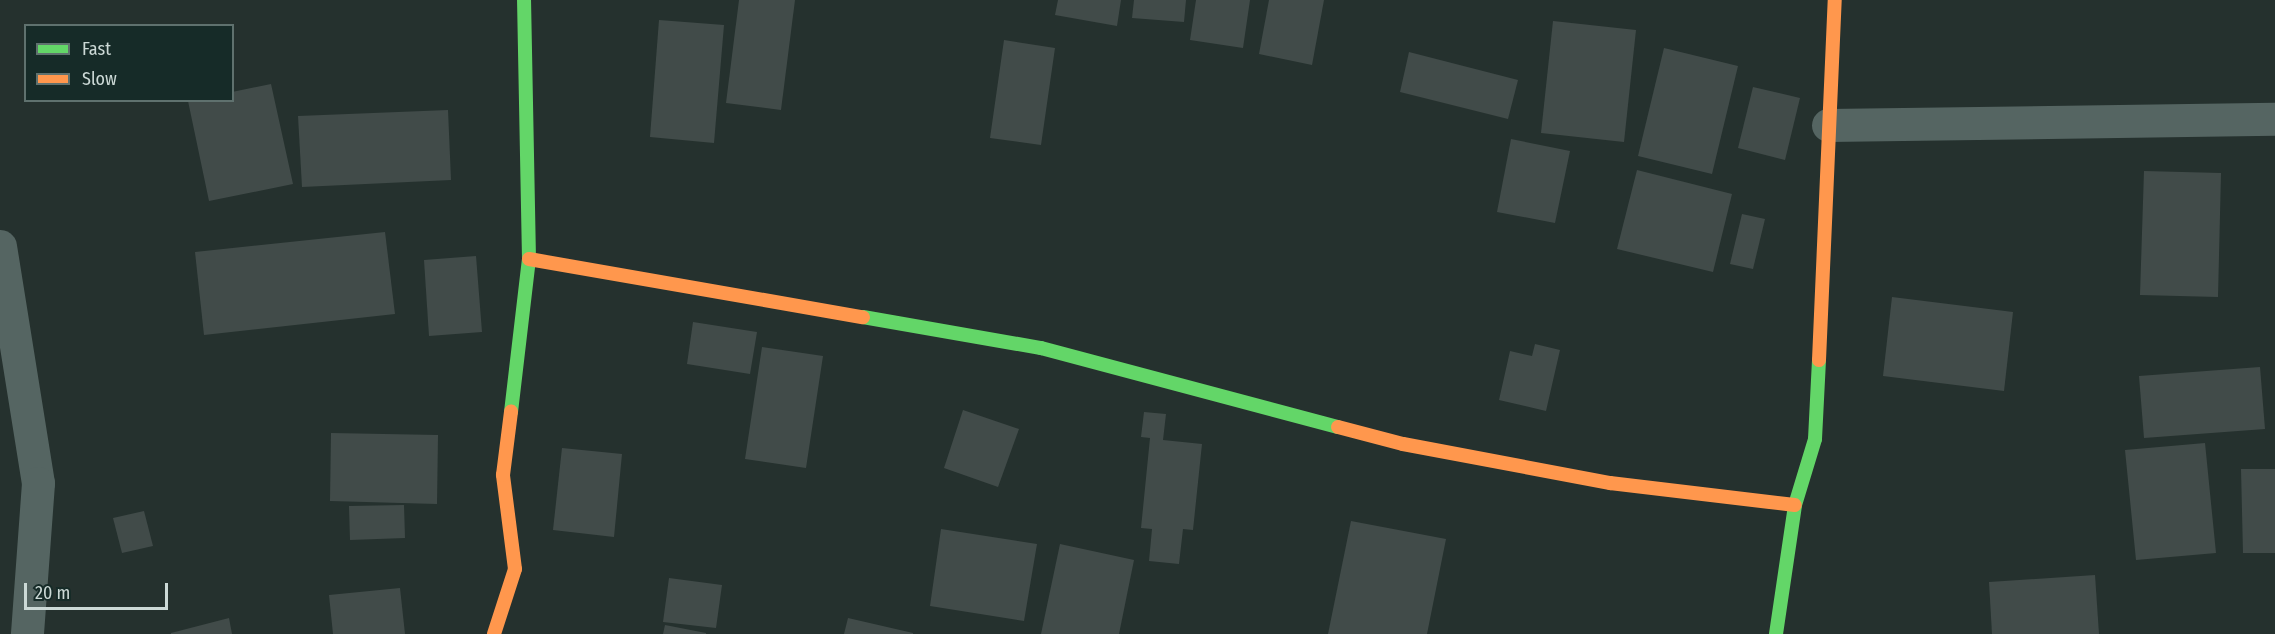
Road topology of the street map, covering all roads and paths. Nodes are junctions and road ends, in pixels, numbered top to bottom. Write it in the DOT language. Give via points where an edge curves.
graph roads {
  1 [pos="524,0"];
  2 [pos="1835,0"];
  3 [pos="2275,119"];
  4 [pos="1827,125"];
  5 [pos="0,246"];
  6 [pos="529,259"];
  7 [pos="1795,505"];
  8 [pos="27,634"];
  9 [pos="494,634"];
  10 [pos="1776,634"];
  1 -- 6 [label="street"];
  2 -- 4 [label="street"];
  3 -- 4 [label="street"];
  4 -- 7 [label="street" via="1815,439"];
  5 -- 8 [label="street" via="38,483"];
  6 -- 7 [label="street" via="1041,348 1403,444 1610,483"];
  6 -- 9 [label="street" via="503,475 514,568"];
  7 -- 10 [label="street"];
}
